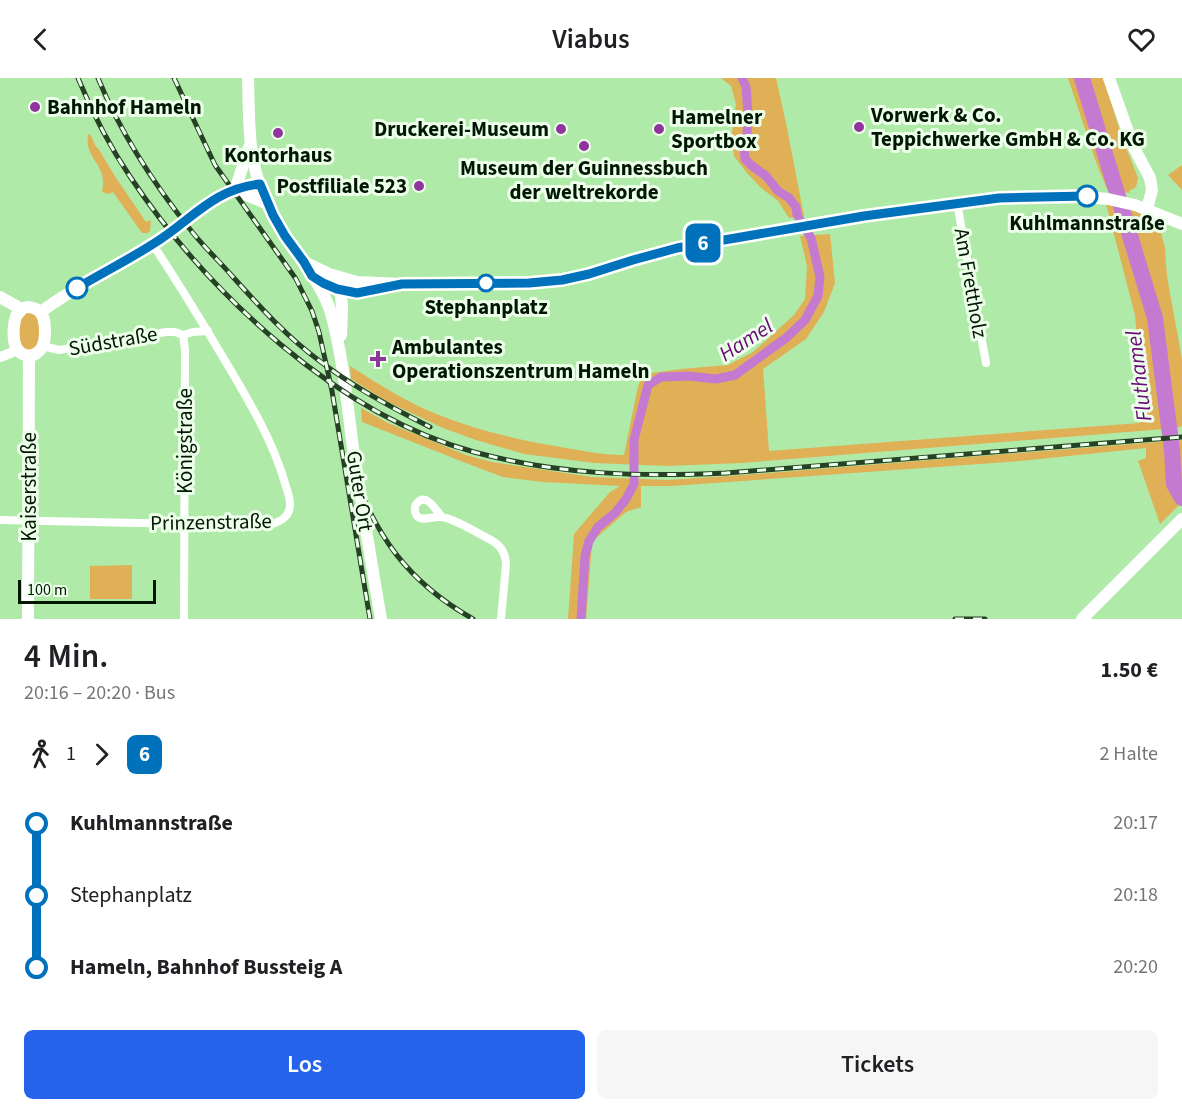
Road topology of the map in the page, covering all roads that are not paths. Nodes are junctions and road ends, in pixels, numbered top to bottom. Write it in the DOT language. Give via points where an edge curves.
graph roads {
  1 [pos="248,78"];
  2 [pos="1109,78"];
  3 [pos="251,140"];
  4 [pos="260,184"];
  5 [pos="235,190"];
  6 [pos="957,203"];
  7 [pos="268,204"];
  8 [pos="1141,207"];
  9 [pos="1182,224"];
  10 [pos="153,244"];
  11 [pos="304,262"];
  12 [pos="329,274"];
  13 [pos="312,276"];
  14 [pos="357,287"];
  15 [pos="337,289"];
  16 [pos="0,297"];
  17 [pos="336,310"];
  18 [pos="20,311"];
  19 [pos="40,312"];
  20 [pos="208,332"];
  21 [pos="183,335"];
  22 [pos="43,346"];
  23 [pos="17,349"];
  24 [pos="29,356"];
  25 [pos="0,357"];
  26 [pos="986,363"];
  27 [pos="442,517"];
  28 [pos="0,520"];
  29 [pos="29,521"];
  30 [pos="1180,521"];
  31 [pos="184,524"];
  32 [pos="28,619"];
  33 [pos="184,619"];
  34 [pos="381,619"];
  35 [pos="501,619"];
  36 [pos="1082,619"];
  1 -- 3 [label="main road"];
  2 -- 8 [label="main road" via="1133,146 1150,178 1152,189"];
  3 -- 4 [label="main road"];
  3 -- 5 [label="main road"];
  4 -- 5 [label="main road"];
  4 -- 7 [label="main road"];
  5 -- 7 [label="main road"];
  5 -- 10 [label="main road" via="197,210"];
  6 -- 8 [label="main road" via="1087,196"];
  6 -- 14 [label="main road" via="677,248 562,280"];
  6 -- 26 [label="street, Am Frettholz"];
  7 -- 11 [label="main road"];
  8 -- 9 [label="main road"];
  10 -- 19 [label="main road"];
  10 -- 20 [label="street, Prinzenstraße"];
  11 -- 12 [label="main road"];
  11 -- 13 [label="main road"];
  12 -- 14 [label="main road"];
  12 -- 15 [label="main road"];
  13 -- 15 [label="main road"];
  13 -- 17 [label="main road"];
  14 -- 15 [label="main road" via="345,285"];
  14 -- 17 [label="main road"];
  15 -- 17 [label="main road" via="331,299"];
  16 -- 18 [label="main road"];
  17 -- 34 [label="main road, Guter Ort" via="341,321 341,363"];
  18 -- 19 [label="main road" via="30,307"];
  18 -- 23 [label="main road" via="14,323"];
  19 -- 22 [label="main road" via="44,321"];
  20 -- 21 [label="street"];
  20 -- 31 [label="street, Prinzenstraße" via="259,419 277,459 290,507 287,516 272,524"];
  21 -- 22 [label="street, Südstraße" via="166,332 59,350"];
  21 -- 31 [label="street, Königstraße"];
  22 -- 24 [label="main road"];
  23 -- 24 [label="main road"];
  23 -- 25 [label="street"];
  24 -- 29 [label="main road, Kaiserstraße"];
  27 -- 35 [label="street" via="502,549 506,564"];
  28 -- 29 [label="street, Prinzenstraße"];
  29 -- 31 [label="street, Prinzenstraße"];
  29 -- 32 [label="main road, Kaiserstraße"];
  30 -- 36 [label="main road"];
  31 -- 33 [label="street, Königstraße"];
}
